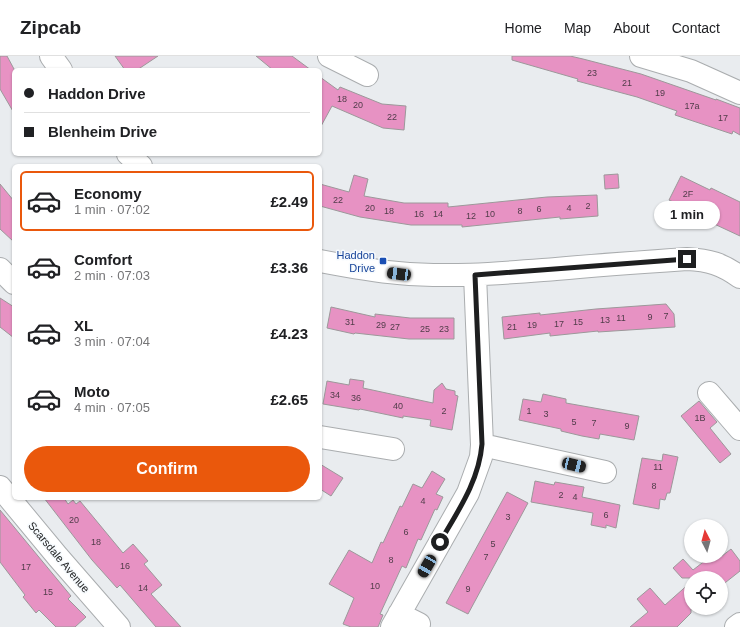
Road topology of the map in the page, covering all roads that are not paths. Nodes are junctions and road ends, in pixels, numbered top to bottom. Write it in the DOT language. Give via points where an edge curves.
graph roads {
  1 [pos="51,56"];
  2 [pos="641,56"];
  3 [pos="342,59"];
  4 [pos="60,68"];
  5 [pos="367,75"];
  6 [pos="740,93"];
  7 [pos="130,156"];
  8 [pos="139,164"];
  9 [pos="322,260"];
  10 [pos="0,269"];
  11 [pos="475,275"];
  12 [pos="740,277"];
  13 [pos="12,281"];
  14 [pos="708,393"];
  15 [pos="740,429"];
  16 [pos="322,437"];
  17 [pos="482,444"];
  18 [pos="393,448"];
  19 [pos="605,472"];
  20 [pos="0,487"];
  21 [pos="396,621"];
  22 [pos="419,624"];
  23 [pos="740,624"];
  24 [pos="119,627"];
  25 [pos="736,627"];
  1 -- 4 [label="street"];
  2 -- 6 [label="street" via="691,71"];
  3 -- 5 [label="street"];
  7 -- 8 [label="street"];
  9 -- 11 [label="street" via="399,274"];
  10 -- 13 [label="street"];
  11 -- 12 [label="street" via="687,259 715,262"];
  11 -- 17 [label="street"];
  14 -- 15 [label="street"];
  16 -- 18 [label="street"];
  17 -- 19 [label="street"];
  17 -- 21 [label="street" via="481,457 468,493"];
  20 -- 24 [label="street, Scarsdale Avenue"];
  21 -- 22 [label="street"];
  23 -- 25 [label="street"];
}
